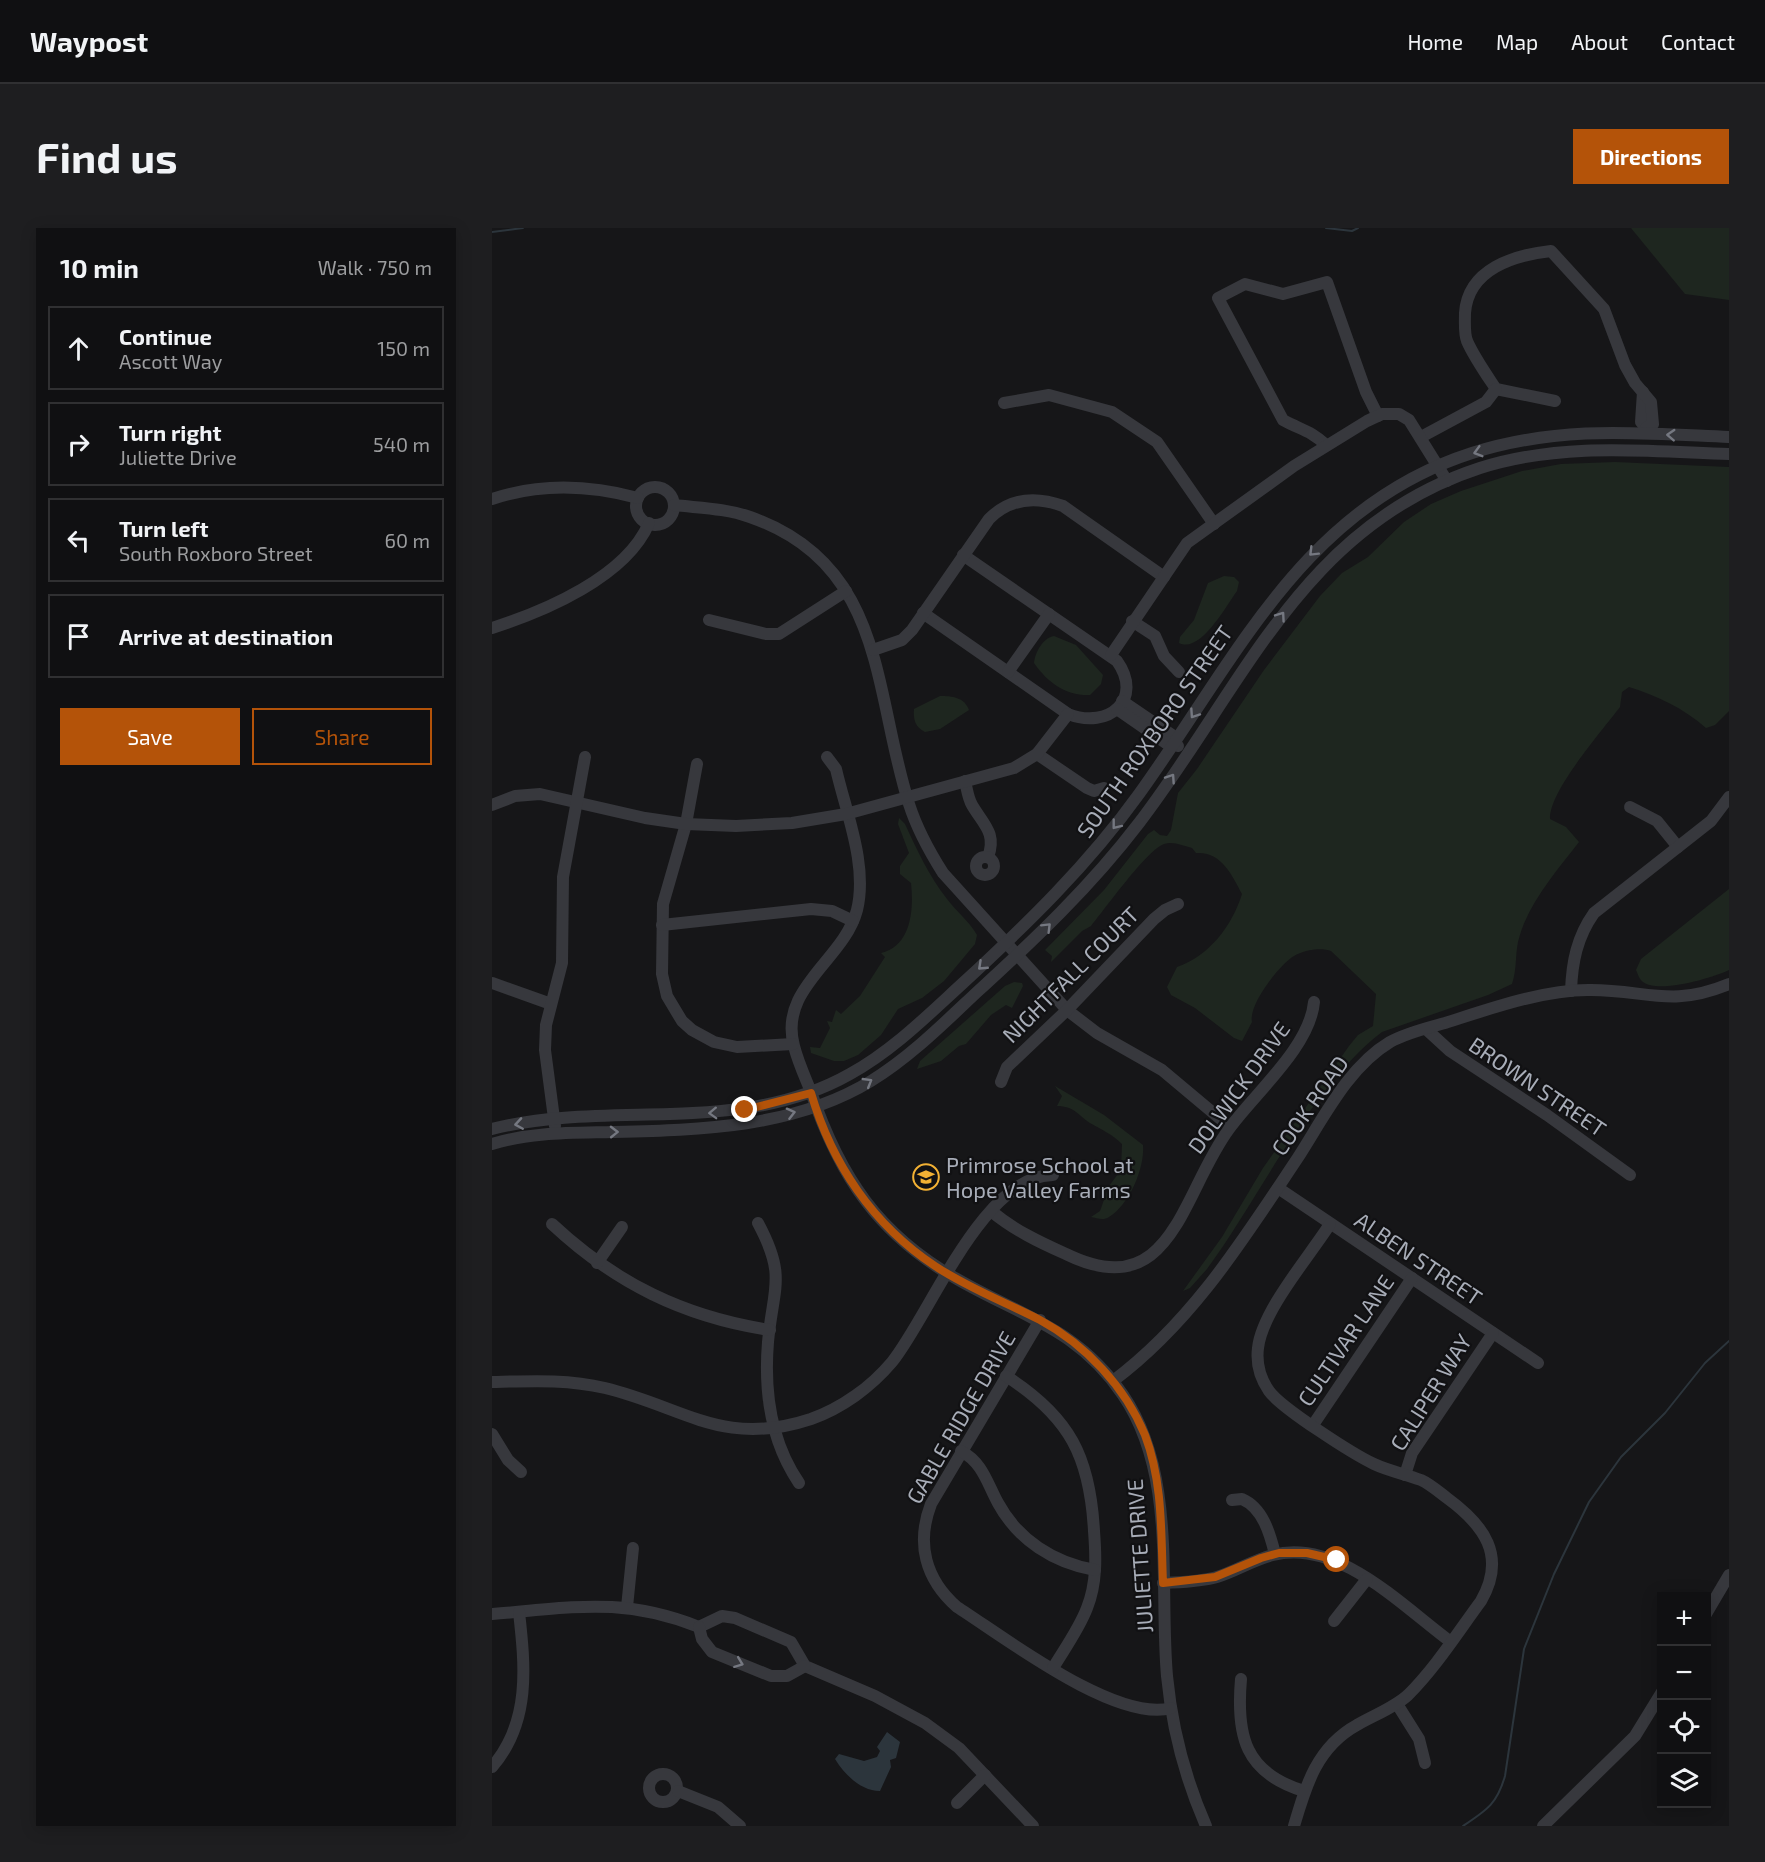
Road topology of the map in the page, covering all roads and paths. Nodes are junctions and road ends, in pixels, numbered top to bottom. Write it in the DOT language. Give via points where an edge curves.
graph roads {
  1 [pos="1496,389"];
  2 [pos="1554,401"];
  3 [pos="1004,403"];
  4 [pos="1378,416"];
  5 [pos="1646,430"];
  6 [pos="1421,437"];
  7 [pos="1729,438"];
  8 [pos="1326,445"];
  9 [pos="1729,454"];
  10 [pos="1438,466"];
  11 [pos="1447,481"];
  12 [pos="638,498"];
  13 [pos="492,499"];
  14 [pos="674,505"];
  15 [pos="649,523"];
  16 [pos="1214,524"];
  17 [pos="963,555"];
  18 [pos="1164,577"];
  19 [pos="846,591"];
  20 [pos="923,613"];
  21 [pos="1049,614"];
  22 [pos="709,620"];
  23 [pos="1132,621"];
  24 [pos="492,628"];
  25 [pos="873,650"];
  26 [pos="1111,655"];
  27 [pos="1008,672"];
  28 [pos="1179,672"];
  29 [pos="1119,705"];
  30 [pos="1068,714"];
  31 [pos="1174,742"];
  32 [pos="1188,752"];
  33 [pos="1037,754"];
  34 [pos="585,757"];
  35 [pos="827,757"];
  36 [pos="697,764"];
  37 [pos="965,781"];
  38 [pos="1104,788"];
  39 [pos="908,797"];
  40 [pos="1729,797"];
  41 [pos="577,801"];
  42 [pos="492,805"];
  43 [pos="1630,807"];
  44 [pos="846,814"];
  45 [pos="686,824"];
  46 [pos="1678,847"];
  47 [pos="988,857"];
  48 [pos="1178,904"];
  49 [pos="854,921"];
  50 [pos="662,925"];
  51 [pos="1006,944"];
  52 [pos="1017,956"];
  53 [pos="492,983"];
  54 [pos="1729,984"];
  55 [pos="1571,991"];
  56 [pos="1314,1002"];
  57 [pos="551,1004"];
  58 [pos="1067,1010"];
  59 [pos="1426,1029"];
  60 [pos="793,1044"];
  61 [pos="1000,1082"];
  62 [pos="811,1093"];
  63 [pos="815,1107"];
  64 [pos="554,1119"];
  65 [pos="1230,1127"];
  66 [pos="492,1129"];
  67 [pos="555,1133"];
  68 [pos="492,1144"];
  69 [pos="1053,1175"];
  70 [pos="1630,1175"];
  71 [pos="1278,1188"];
  72 [pos="991,1211"];
  73 [pos="758,1223"];
  74 [pos="552,1224"];
  75 [pos="1330,1224"];
  76 [pos="622,1227"];
  77 [pos="597,1263"];
  78 [pos="947,1273"];
  79 [pos="1412,1278"];
  80 [pos="1040,1320"];
  81 [pos="770,1330"];
  82 [pos="1492,1333"];
  83 [pos="1538,1363"];
  84 [pos="1006,1376"];
  85 [pos="1113,1381"];
  86 [pos="492,1382"];
  87 [pos="1313,1425"];
  88 [pos="774,1427"];
  89 [pos="492,1434"];
  90 [pos="961,1451"];
  91 [pos="521,1472"];
  92 [pos="1406,1475"];
  93 [pos="799,1483"];
  94 [pos="1233,1500"];
  95 [pos="633,1548"];
  96 [pos="1275,1554"];
  97 [pos="1095,1570"];
  98 [pos="1729,1575"];
  99 [pos="1367,1579"];
  100 [pos="1163,1583"];
  101 [pos="627,1607"];
  102 [pos="1711,1607"];
  103 [pos="519,1612"];
  104 [pos="492,1614"];
  105 [pos="1334,1621"];
  106 [pos="699,1627"];
  107 [pos="1451,1642"];
  108 [pos="805,1666"];
  109 [pos="1053,1668"];
  110 [pos="1240,1679"];
  111 [pos="1657,1700"];
  112 [pos="1397,1704"];
  113 [pos="1171,1708"];
  114 [pos="1425,1763"];
  115 [pos="492,1767"];
  116 [pos="986,1775"];
  117 [pos="678,1791"];
  118 [pos="1304,1791"];
  119 [pos="957,1803"];
  120 [pos="1202,1824"];
  121 [pos="740,1826"];
  122 [pos="1033,1826"];
  123 [pos="1294,1826"];
  124 [pos="1543,1826"];
  1 -- 2 [label="street"];
  1 -- 5 [label="street" via="1467,340 1466,304 1488,270 1527,254 1551,251 1604,309 1617,349 1643,392 1641,422"];
  1 -- 6 [label="street" via="1486,402"];
  3 -- 16 [label="street" via="1049,395 1112,412 1157,442"];
  4 -- 6 [label="street" via="1399,414 1409,420"];
  4 -- 8 [label="street"];
  4 -- 8 [label="street" via="1327,282 1283,294 1245,284 1218,298 1283,420 1312,431"];
  7 -- 5 [label="street, SOUTH ROXBORO STREET, one-way"];
  5 -- 10 [label="street, SOUTH ROXBORO STREET, one-way" via="1558,434 1502,445"];
  6 -- 10 [label="street"];
  8 -- 16 [label="street"];
  9 -- 11 [label="street, SOUTH ROXBORO STREET" via="1580,450 1504,461"];
  10 -- 11 [label="street"];
  10 -- 31 [label="street, SOUTH ROXBORO STREET, one-way" via="1369,504 1301,564"];
  32 -- 11 [label="street, SOUTH ROXBORO STREET, one-way" via="1284,611 1326,561 1400,505"];
  12 -- 13 [label="street" via="559,487"];
  12 -- 14 [label="street" via="646,489 658,487 669,494"];
  12 -- 15 [label="street" via="639,516"];
  14 -- 15 [label="street" via="666,521"];
  14 -- 19 [label="street" via="734,512 768,524 817,556"];
  15 -- 24 [label="street" via="632,550 615,566 556,603"];
  16 -- 18 [label="street" via="1187,543"];
  17 -- 18 [label="street" via="995,513 1016,502 1041,499 1062,506"];
  17 -- 20 [label="street"];
  17 -- 21 [label="street"];
  18 -- 23 [label="street"];
  19 -- 22 [label="street" via="779,634"];
  19 -- 25 [label="street"];
  20 -- 25 [label="street" via="902,640"];
  20 -- 27 [label="street"];
  21 -- 26 [label="street"];
  21 -- 27 [label="street"];
  23 -- 26 [label="street"];
  23 -- 28 [label="street" via="1155,636 1164,656"];
  25 -- 39 [label="street"];
  26 -- 29 [label="street" via="1126,679"];
  27 -- 30 [label="street"];
  29 -- 30 [label="street" via="1096,720"];
  29 -- 31 [label="street" via="1166,743"];
  30 -- 33 [label="street"];
  31 -- 32 [label="street"];
  31 -- 51 [label="street, SOUTH ROXBORO STREET, one-way" via="1094,852"];
  52 -- 32 [label="street, SOUTH ROXBORO STREET, one-way" via="1103,867"];
  33 -- 37 [label="street" via="1014,768"];
  33 -- 38 [label="street" via="1087,788"];
  34 -- 41 [label="street"];
  35 -- 44 [label="street" via="834,764"];
  36 -- 45 [label="street"];
  37 -- 39 [label="street"];
  37 -- 47 [label="street" via="970,800 990,831"];
  39 -- 44 [label="street"];
  39 -- 51 [label="street" via="920,832 944,873"];
  40 -- 46 [label="street" via="1711,821"];
  41 -- 42 [label="street" via="526,794"];
  41 -- 45 [label="street"];
  41 -- 57 [label="street" via="563,877 562,963"];
  43 -- 46 [label="street" via="1657,821"];
  44 -- 45 [label="street" via="792,823"];
  44 -- 49 [label="street" via="860,877"];
  45 -- 50 [label="street" via="663,904"];
  46 -- 55 [label="street" via="1594,913 1574,952"];
  48 -- 58 [label="street, NIGHTFALL COURT" via="1154,919"];
  49 -- 50 [label="street" via="832,911 811,909"];
  49 -- 60 [label="street" via="842,944 800,993 792,1018"];
  50 -- 60 [label="street" via="664,987 672,1008 692,1030 725,1045"];
  51 -- 52 [label="street"];
  51 -- 62 [label="street, SOUTH ROXBORO STREET, one-way" via="876,1058"];
  52 -- 58 [label="street"];
  63 -- 52 [label="street, SOUTH ROXBORO STREET, one-way" via="853,1091 893,1066"];
  53 -- 57 [label="street"];
  54 -- 55 [label="street, COOK ROAD" via="1677,998"];
  55 -- 59 [label="street, COOK ROAD"];
  56 -- 65 [label="street, DOLWICK DRIVE" via="1307,1026 1275,1075"];
  57 -- 64 [label="street" via="545,1039"];
  58 -- 61 [label="street, NIGHTFALL COURT" via="1007,1067"];
  58 -- 65 [label="street" via="1097,1033 1162,1070"];
  59 -- 70 [label="street, BROWN STREET" via="1450,1051"];
  59 -- 71 [label="street, COOK ROAD" via="1390,1042 1368,1058 1342,1090"];
  60 -- 62 [label="street, JULIETTE DRIVE"];
  62 -- 63 [label="street, JULIETTE DRIVE"];
  62 -- 64 [label="street, SOUTH ROXBORO STREET, one-way" via="723,1113"];
  67 -- 63 [label="street, SOUTH ROXBORO STREET, one-way" via="725,1128"];
  63 -- 78 [label="street, JULIETTE DRIVE" via="837,1159 874,1214 901,1241"];
  64 -- 66 [label="street, SOUTH ROXBORO STREET, one-way"];
  64 -- 67 [label="street"];
  65 -- 72 [label="street, DOLWICK DRIVE" via="1169,1237 1139,1264 1116,1269 1089,1265 1018,1232"];
  67 -- 68 [label="street, SOUTH ROXBORO STREET"];
  69 -- 72 [label="street" via="1027,1182"];
  71 -- 75 [label="street, ALBEN STREET"];
  71 -- 85 [label="street, COOK ROAD" via="1194,1305 1148,1353"];
  72 -- 78 [label="street"];
  73 -- 81 [label="street" via="773,1253 777,1273"];
  74 -- 77 [label="street"];
  75 -- 79 [label="street, ALBEN STREET"];
  75 -- 87 [label="street" via="1267,1318 1257,1351 1260,1374 1271,1393"];
  76 -- 77 [label="street"];
  77 -- 81 [label="street" via="676,1307 719,1321"];
  78 -- 80 [label="street, JULIETTE DRIVE"];
  78 -- 88 [label="street" via="903,1347 877,1378 829,1412"];
  79 -- 82 [label="street, ALBEN STREET"];
  79 -- 87 [label="street, CULTIVAR LANE"];
  80 -- 84 [label="street, GABLE RIDGE DRIVE"];
  80 -- 85 [label="street, JULIETTE DRIVE" via="1076,1343"];
  81 -- 88 [label="street" via="768,1384"];
  82 -- 83 [label="street, ALBEN STREET"];
  82 -- 92 [label="street, CALIPER WAY" via="1412,1453"];
  84 -- 90 [label="street, GABLE RIDGE DRIVE"];
  84 -- 97 [label="street" via="1046,1405 1077,1446 1093,1498"];
  85 -- 100 [label="street, JULIETTE DRIVE" via="1136,1417 1152,1456 1159,1498"];
  86 -- 88 [label="street" via="562,1381 629,1395 714,1425"];
  87 -- 92 [label="street" via="1370,1462"];
  88 -- 93 [label="street" via="777,1445"];
  89 -- 91 [label="street" via="508,1460"];
  90 -- 97 [label="street" via="979,1464 999,1505 1028,1541 1054,1557"];
  90 -- 109 [label="street, GABLE RIDGE DRIVE" via="926,1516 923,1541 929,1572 957,1606"];
  92 -- 107 [label="street" via="1424,1481 1465,1511 1481,1528 1491,1550 1490,1586"];
  94 -- 96 [label="street" via="1242,1499 1253,1506 1266,1525"];
  95 -- 101 [label="street"];
  96 -- 99 [label="street" via="1324,1556"];
  96 -- 100 [label="street" via="1215,1577"];
  97 -- 109 [label="street" via="1087,1609"];
  98 -- 102 [label="street"];
  99 -- 105 [label="street"];
  99 -- 107 [label="street"];
  100 -- 113 [label="street, JULIETTE DRIVE"];
  101 -- 103 [label="street"];
  101 -- 106 [label="street"];
  103 -- 104 [label="street"];
  103 -- 115 [label="street" via="525,1690 514,1730"];
  106 -- 108 [label="street" via="722,1616 735,1618 791,1642"];
  106 -- 108 [label="street, one-way" via="712,1652 771,1676 787,1676"];
  107 -- 112 [label="street" via="1417,1686"];
  108 -- 116 [label="street" via="876,1696 925,1723"];
  109 -- 113 [label="street, GABLE RIDGE DRIVE" via="1113,1702 1142,1709"];
  110 -- 118 [label="street" via="1240,1726 1247,1749 1274,1779"];
  111 -- 124 [label="street" via="1635,1736"];
  112 -- 114 [label="street" via="1419,1739"];
  112 -- 118 [label="street" via="1334,1741 1317,1762"];
  113 -- 120 [label="street, JULIETTE DRIVE"];
  116 -- 119 [label="street"];
  116 -- 122 [label="street"];
  117 -- 121 [label="street" via="708,1801"];
  118 -- 123 [label="street"];
}
